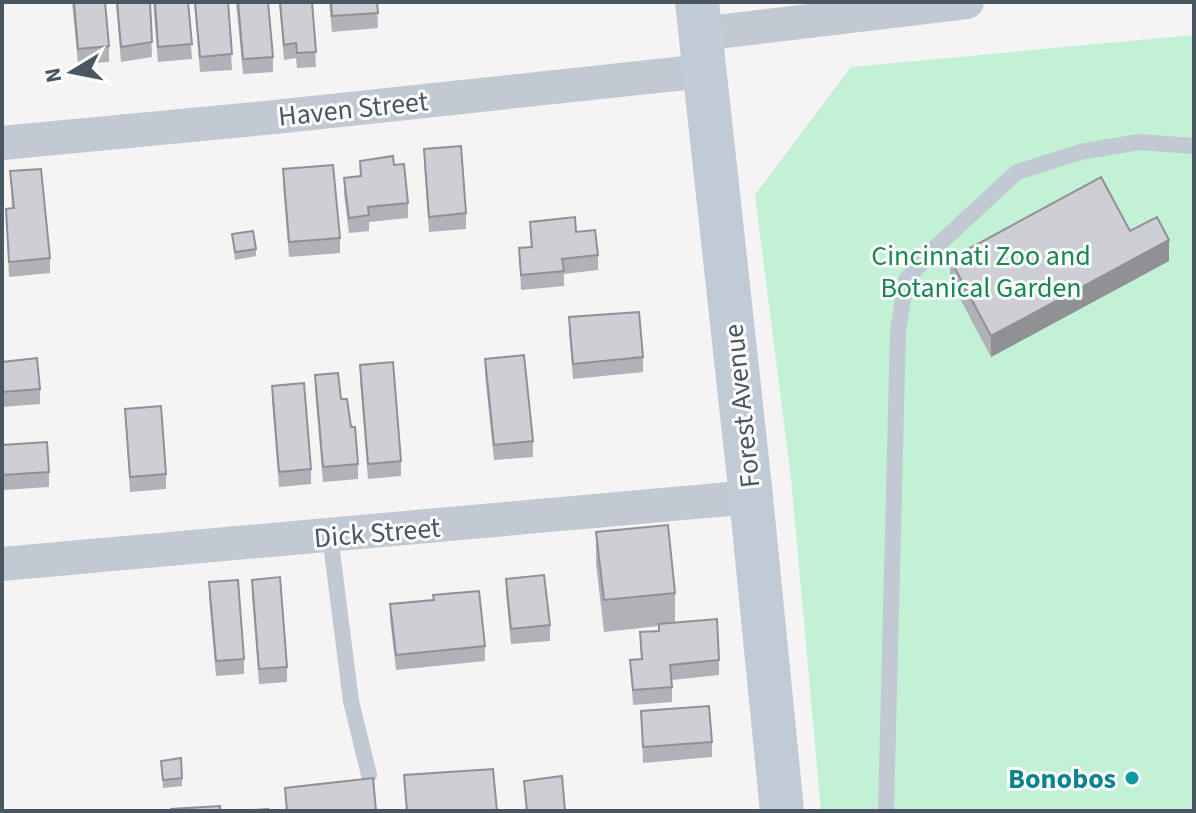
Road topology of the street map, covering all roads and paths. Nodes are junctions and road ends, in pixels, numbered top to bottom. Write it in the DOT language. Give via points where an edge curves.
graph roads {
  1 [pos="967,2"];
  2 [pos="700,36"];
  3 [pos="2,143"];
  4 [pos="1194,146"];
  5 [pos="751,497"];
  6 [pos="330,536"];
  7 [pos="2,564"];
  8 [pos="369,775"];
  9 [pos="782,811"];
  10 [pos="886,811"];
  1 -- 2 [label="street, Haven Street"];
  2 -- 3 [label="street, Haven Street" via="291,115"];
  2 -- 5 [label="street, Forest Avenue"];
  4 -- 10 [label="lane" via="1139,142 1080,152 1017,172 906,280 898,331"];
  5 -- 6 [label="street, Dick Street"];
  5 -- 9 [label="street, Forest Avenue"];
  6 -- 7 [label="street, Dick Street"];
  6 -- 8 [label="lane" via="351,701"];
}
